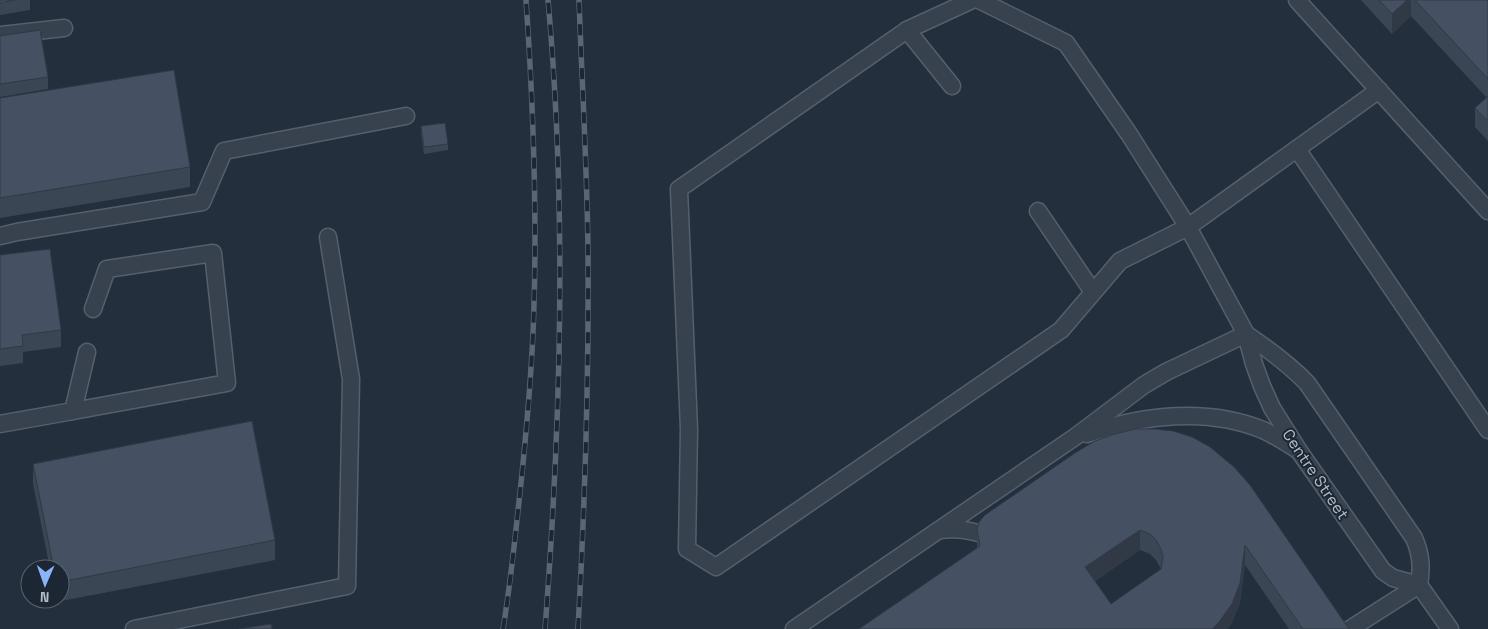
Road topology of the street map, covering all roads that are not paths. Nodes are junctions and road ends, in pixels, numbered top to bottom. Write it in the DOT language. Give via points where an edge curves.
graph roads {
  1 [pos="972,0"];
  2 [pos="979,0"];
  3 [pos="1297,0"];
  4 [pos="64,28"];
  5 [pos="907,30"];
  6 [pos="0,35"];
  7 [pos="952,86"];
  8 [pos="1379,90"];
  9 [pos="406,116"];
  10 [pos="1297,149"];
  11 [pos="1038,211"];
  12 [pos="1488,211"];
  13 [pos="1188,227"];
  14 [pos="0,236"];
  15 [pos="328,237"];
  16 [pos="1093,292"];
  17 [pos="93,309"];
  18 [pos="1246,334"];
  19 [pos="86,352"];
  20 [pos="73,411"];
  21 [pos="0,424"];
  22 [pos="1488,430"];
  23 [pos="1075,438"];
  24 [pos="1299,451"];
  25 [pos="1014,479"];
  26 [pos="1001,507"];
  27 [pos="938,531"];
  28 [pos="985,535"];
  29 [pos="1419,585"];
  30 [pos="134,629"];
  31 [pos="794,629"];
  32 [pos="1350,629"];
  33 [pos="1450,629"];
  1 -- 5 [label="lane"];
  2 -- 13 [label="lane, Centre Street" via="1066,43"];
  3 -- 8 [label="lane"];
  4 -- 6 [label="lane"];
  5 -- 7 [label="lane"];
  5 -- 16 [label="lane" via="679,189 689,429 687,549 716,567 1061,330"];
  8 -- 10 [label="lane"];
  8 -- 12 [label="lane"];
  9 -- 14 [label="lane" via="224,151 202,202"];
  10 -- 13 [label="lane"];
  10 -- 22 [label="lane"];
  11 -- 16 [label="lane"];
  13 -- 16 [label="lane" via="1120,261"];
  13 -- 18 [label="lane, Centre Street"];
  15 -- 30 [label="lane" via="351,379 347,586"];
  17 -- 20 [label="lane" via="107,269 213,252 227,383"];
  18 -- 23 [label="lane" via="1144,385"];
  18 -- 24 [label="lane, Centre Street" via="1262,386"];
  18 -- 29 [label="lane, Centre Street" via="1286,362 1307,383 1414,538 1421,561"];
  19 -- 20 [label="lane"];
  20 -- 21 [label="lane"];
  23 -- 24 [label="lane" via="1124,423 1198,416 1220,418 1263,430"];
  23 -- 25 [label="lane"];
  24 -- 29 [label="lane, Centre Street" via="1383,571 1393,578"];
  25 -- 26 [label="lane"];
  25 -- 27 [label="lane"];
  27 -- 28 [label="lane" via="968,529"];
  27 -- 31 [label="lane"];
  29 -- 32 [label="lane"];
  29 -- 33 [label="lane"];
}
